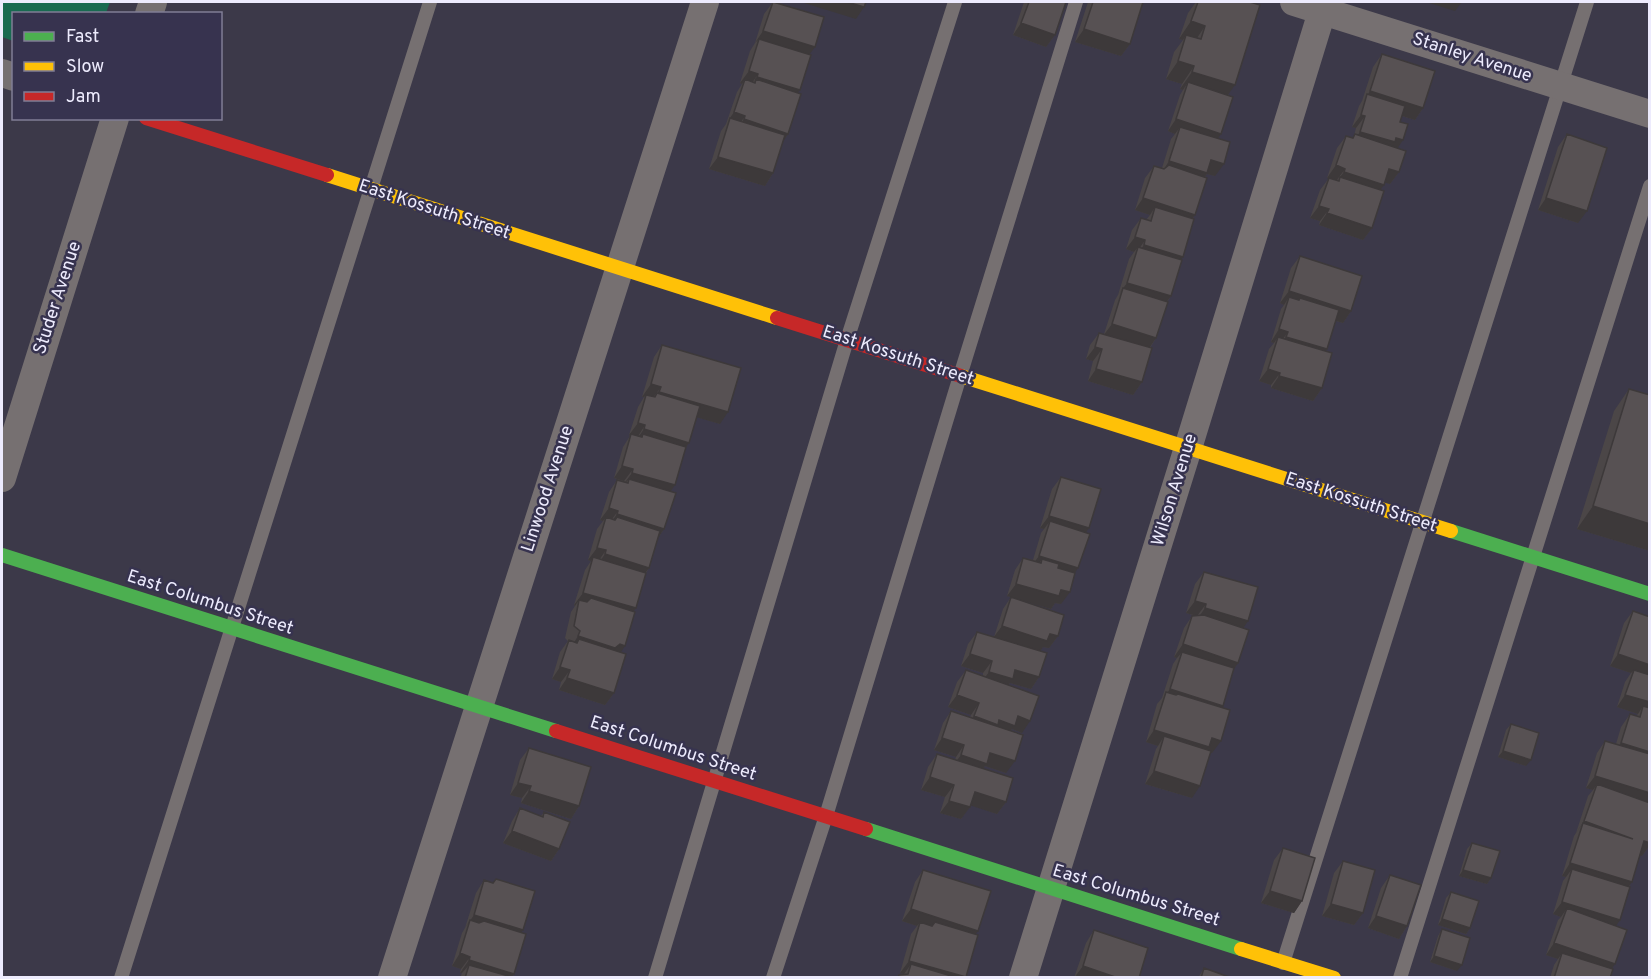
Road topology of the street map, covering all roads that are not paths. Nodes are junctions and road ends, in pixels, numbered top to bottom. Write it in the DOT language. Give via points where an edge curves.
graph roads {
  1 [pos="430,2"];
  2 [pos="705,2"];
  3 [pos="955,2"];
  4 [pos="1076,2"];
  5 [pos="1294,2"];
  6 [pos="1587,2"];
  7 [pos="1323,6"];
  8 [pos="1560,86"];
  9 [pos="1650,114"];
  10 [pos="114,120"];
  11 [pos="152,120"];
  12 [pos="1650,186"];
  13 [pos="371,189"];
  14 [pos="619,268"];
  15 [pos="847,340"];
  16 [pos="960,376"];
  17 [pos="1188,448"];
  18 [pos="2,478"];
  19 [pos="1422,522"];
  20 [pos="2,555"];
  21 [pos="1533,557"];
  22 [pos="1650,594"];
  23 [pos="232,628"];
  24 [pos="478,706"];
  25 [pos="715,781"];
  26 [pos="826,816"];
  27 [pos="1051,888"];
  28 [pos="1284,962"];
  29 [pos="121,978"];
  30 [pos="392,978"];
  31 [pos="655,978"];
  32 [pos="773,978"];
  33 [pos="1023,978"];
  34 [pos="1278,978"];
  35 [pos="1334,978"];
  36 [pos="1400,978"];
  1 -- 13 [label="lane"];
  2 -- 14 [label="street, Linwood Avenue"];
  3 -- 15 [label="lane"];
  4 -- 16 [label="lane"];
  5 -- 7 [label="street, Stanley Avenue"];
  6 -- 8 [label="lane"];
  7 -- 8 [label="street, Stanley Avenue"];
  7 -- 17 [label="street, Wilson Avenue"];
  8 -- 9 [label="street, Stanley Avenue"];
  8 -- 19 [label="lane"];
  10 -- 18 [label="street, Studer Avenue"];
  11 -- 13 [label="street, East Kossuth Street"];
  12 -- 21 [label="lane"];
  13 -- 14 [label="street, East Kossuth Street"];
  13 -- 23 [label="lane"];
  14 -- 15 [label="street, East Kossuth Street"];
  14 -- 24 [label="street, Linwood Avenue"];
  15 -- 16 [label="street, East Kossuth Street"];
  15 -- 25 [label="lane"];
  16 -- 17 [label="street, East Kossuth Street"];
  16 -- 26 [label="lane"];
  17 -- 19 [label="street, East Kossuth Street"];
  17 -- 27 [label="street, Wilson Avenue"];
  19 -- 21 [label="street, East Kossuth Street"];
  19 -- 28 [label="lane"];
  20 -- 23 [label="street, East Columbus Street"];
  21 -- 22 [label="street, East Kossuth Street"];
  21 -- 36 [label="lane"];
  23 -- 24 [label="street, East Columbus Street"];
  23 -- 29 [label="lane"];
  24 -- 25 [label="street, East Columbus Street"];
  24 -- 30 [label="street, Linwood Avenue"];
  25 -- 26 [label="street, East Columbus Street"];
  25 -- 31 [label="lane"];
  26 -- 27 [label="street, East Columbus Street"];
  26 -- 32 [label="lane"];
  27 -- 28 [label="street, East Columbus Street"];
  27 -- 33 [label="street, Wilson Avenue"];
  28 -- 34 [label="lane"];
  28 -- 35 [label="street, East Columbus Street"];
}
